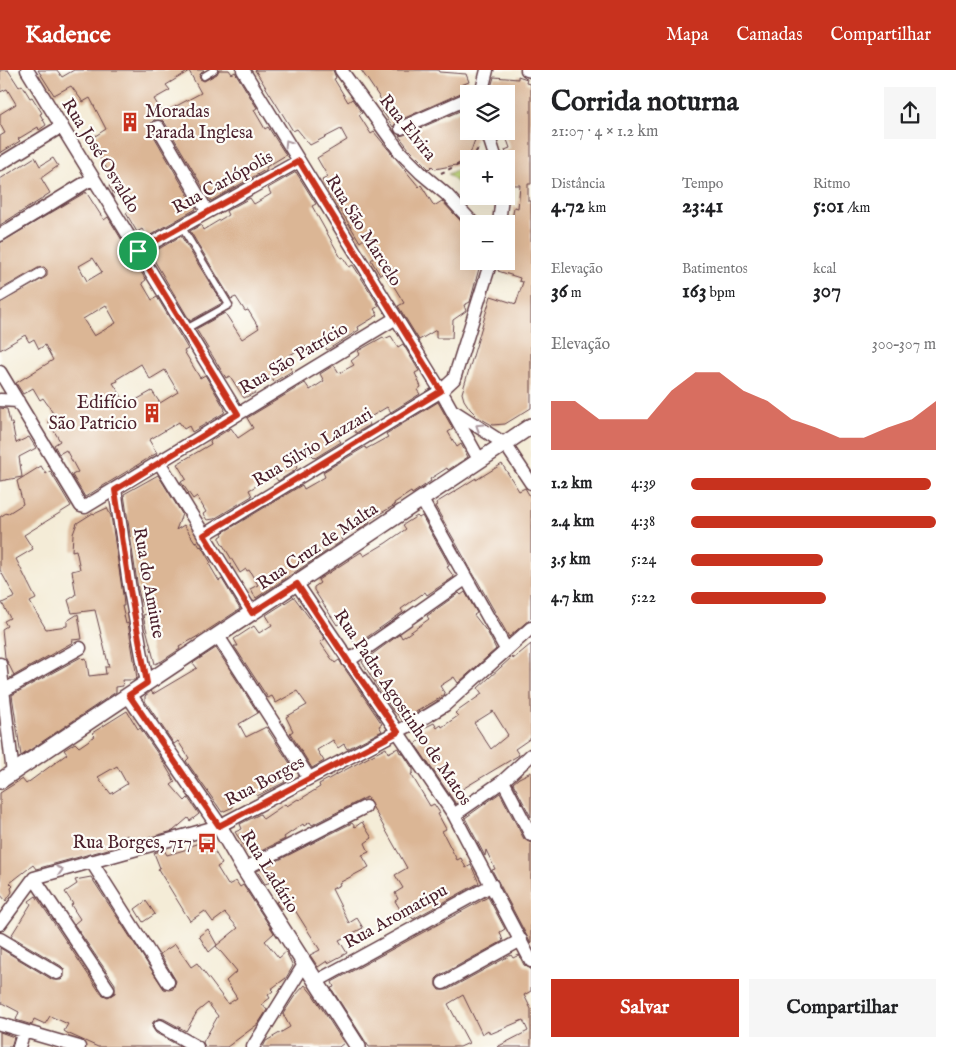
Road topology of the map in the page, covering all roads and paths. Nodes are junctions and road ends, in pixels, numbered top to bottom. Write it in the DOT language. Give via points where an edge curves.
graph roads {
  1 [pos="27,70"];
  2 [pos="214,70"];
  3 [pos="243,70"];
  4 [pos="341,70"];
  5 [pos="487,70"];
  6 [pos="527,70"];
  7 [pos="531,71"];
  8 [pos="204,76"];
  9 [pos="482,85"];
  10 [pos="460,102"];
  11 [pos="62,126"];
  12 [pos="158,127"];
  13 [pos="401,128"];
  14 [pos="299,161"];
  15 [pos="0,164"];
  16 [pos="460,165"];
  17 [pos="93,178"];
  18 [pos="427,178"];
  19 [pos="207,211"];
  20 [pos="466,215"];
  21 [pos="181,226"];
  22 [pos="0,235"];
  23 [pos="138,251"];
  24 [pos="488,270"];
  25 [pos="41,273"];
  26 [pos="0,297"];
  27 [pos="396,318"];
  28 [pos="186,330"];
  29 [pos="0,372"];
  30 [pos="441,391"];
  31 [pos="0,400"];
  32 [pos="18,401"];
  33 [pos="453,411"];
  34 [pos="238,414"];
  35 [pos="531,426"];
  36 [pos="506,444"];
  37 [pos="480,461"];
  38 [pos="159,462"];
  39 [pos="531,483"];
  40 [pos="115,490"];
  41 [pos="422,500"];
  42 [pos="204,535"];
  43 [pos="465,579"];
  44 [pos="297,584"];
  45 [pos="252,613"];
  46 [pos="531,628"];
  47 [pos="218,636"];
  48 [pos="80,648"];
  49 [pos="506,649"];
  50 [pos="348,661"];
  51 [pos="0,664"];
  52 [pos="147,683"];
  53 [pos="3,691"];
  54 [pos="129,695"];
  55 [pos="398,732"];
  56 [pos="530,761"];
  57 [pos="6,777"];
  58 [pos="309,778"];
  59 [pos="503,782"];
  60 [pos="365,807"];
  61 [pos="454,815"];
  62 [pos="219,826"];
  63 [pos="531,835"];
  64 [pos="91,861"];
  65 [pos="244,869"];
  66 [pos="34,878"];
  67 [pos="492,885"];
  68 [pos="0,924"];
  69 [pos="0,939"];
  70 [pos="521,940"];
  71 [pos="531,961"];
  72 [pos="306,964"];
  73 [pos="57,973"];
  74 [pos="317,981"];
  75 [pos="168,982"];
  76 [pos="443,983"];
  77 [pos="108,989"];
  78 [pos="0,1024"];
  79 [pos="160,1026"];
  80 [pos="24,1032"];
  81 [pos="19,1047"];
  82 [pos="79,1047"];
  83 [pos="197,1047"];
  84 [pos="253,1047"];
  85 [pos="358,1047"];
  1 -- 11 [label="street, Rua José Osvaldo"];
  2 -- 8 [label="lane"];
  14 -- 3 [label="street, Rua São Marcelo, one-way"];
  4 -- 18 [label="street, Rua Elvira" via="400,152"];
  5 -- 9 [label="street"];
  6 -- 7 [label="street"];
  10 -- 13 [label="street"];
  11 -- 15 [label="street"];
  11 -- 17 [label="street, Rua José Osvaldo"];
  12 -- 19 [label="street"];
  14 -- 19 [label="street, Rua Carlópolis"];
  14 -- 27 [label="street, Rua São Marcelo"];
  16 -- 18 [label="path"];
  17 -- 22 [label="street"];
  17 -- 23 [label="street, Rua José Osvaldo"];
  18 -- 20 [label="street, Rua Elvira"];
  19 -- 21 [label="street, Rua Carlópolis"];
  21 -- 23 [label="street, Rua Carlópolis"];
  21 -- 28 [label="lane" via="228,302 227,307"];
  23 -- 28 [label="street, Rua José Osvaldo"];
  24 -- 30 [label="street" via="454,379"];
  25 -- 26 [label="street"];
  27 -- 30 [label="street, Rua São Marcelo"];
  27 -- 34 [label="street, Rua São Patrício"];
  28 -- 34 [label="street, Rua José Osvaldo"];
  29 -- 32 [label="street"];
  30 -- 33 [label="street, Rua São Marcelo"];
  30 -- 42 [label="street, Rua Silvio Lazzari"];
  31 -- 32 [label="street"];
  32 -- 40 [label="street, Rua São Patrício" via="83,508"];
  36 -- 33 [label="street, Rua São Marcelo, one-way"];
  33 -- 37 [label="street, Rua São Marcelo"];
  34 -- 38 [label="street, Rua São Patrício"];
  35 -- 36 [label="street, Rua Cruz de Malta"];
  36 -- 37 [label="street, Rua Cruz de Malta"];
  36 -- 39 [label="street"];
  37 -- 41 [label="street, Rua Cruz de Malta"];
  38 -- 40 [label="street, Rua São Patrício"];
  38 -- 42 [label="street"];
  40 -- 52 [label="street, Rua do Amiute"];
  41 -- 43 [label="street"];
  41 -- 44 [label="street, Rua Cruz de Malta"];
  42 -- 45 [label="street"];
  43 -- 49 [label="street"];
  43 -- 50 [label="street"];
  44 -- 45 [label="street, Rua Cruz de Malta"];
  44 -- 50 [label="street, Rua Padre Agostinho de Matos"];
  45 -- 47 [label="street, Rua Cruz de Malta"];
  46 -- 49 [label="street, Rua Borges"];
  47 -- 52 [label="street, Rua Cruz de Malta"];
  47 -- 58 [label="street"];
  48 -- 53 [label="street"];
  49 -- 55 [label="street, Rua Borges" via="445,705"];
  50 -- 55 [label="street, Rua Padre Agostinho de Matos"];
  51 -- 53 [label="street"];
  52 -- 54 [label="street, Rua Cruz de Malta"];
  53 -- 57 [label="street"];
  54 -- 57 [label="street, Rua Cruz de Malta"];
  54 -- 62 [label="street, Rua Ladário"];
  55 -- 58 [label="street, Rua Borges"];
  55 -- 61 [label="street, Rua Padre Agostinho de Matos"];
  56 -- 59 [label="street"];
  58 -- 62 [label="street, Rua Borges"];
  59 -- 61 [label="street"];
  59 -- 63 [label="street"];
  60 -- 65 [label="street"];
  61 -- 67 [label="street, Rua Padre Agostinho de Matos"];
  62 -- 64 [label="street, Rua Borges"];
  62 -- 65 [label="street, Rua Ladário"];
  66 -- 64 [label="street, Rua Borges, one-way"];
  64 -- 75 [label="street"];
  65 -- 72 [label="street, Rua Ladário"];
  66 -- 68 [label="street"];
  66 -- 77 [label="street"];
  67 -- 70 [label="street, Rua Padre Agostinho de Matos"];
  67 -- 74 [label="street, Rua Aromatipu"];
  69 -- 73 [label="street"];
  70 -- 71 [label="street, Rua Padre Agostinho de Matos"];
  70 -- 76 [label="street"];
  72 -- 74 [label="street, Rua Ladário"];
  72 -- 84 [label="street"];
  74 -- 85 [label="street, Rua Ladário"];
  78 -- 80 [label="street"];
  79 -- 83 [label="street"];
  80 -- 81 [label="street"];
  80 -- 82 [label="street"];
}
